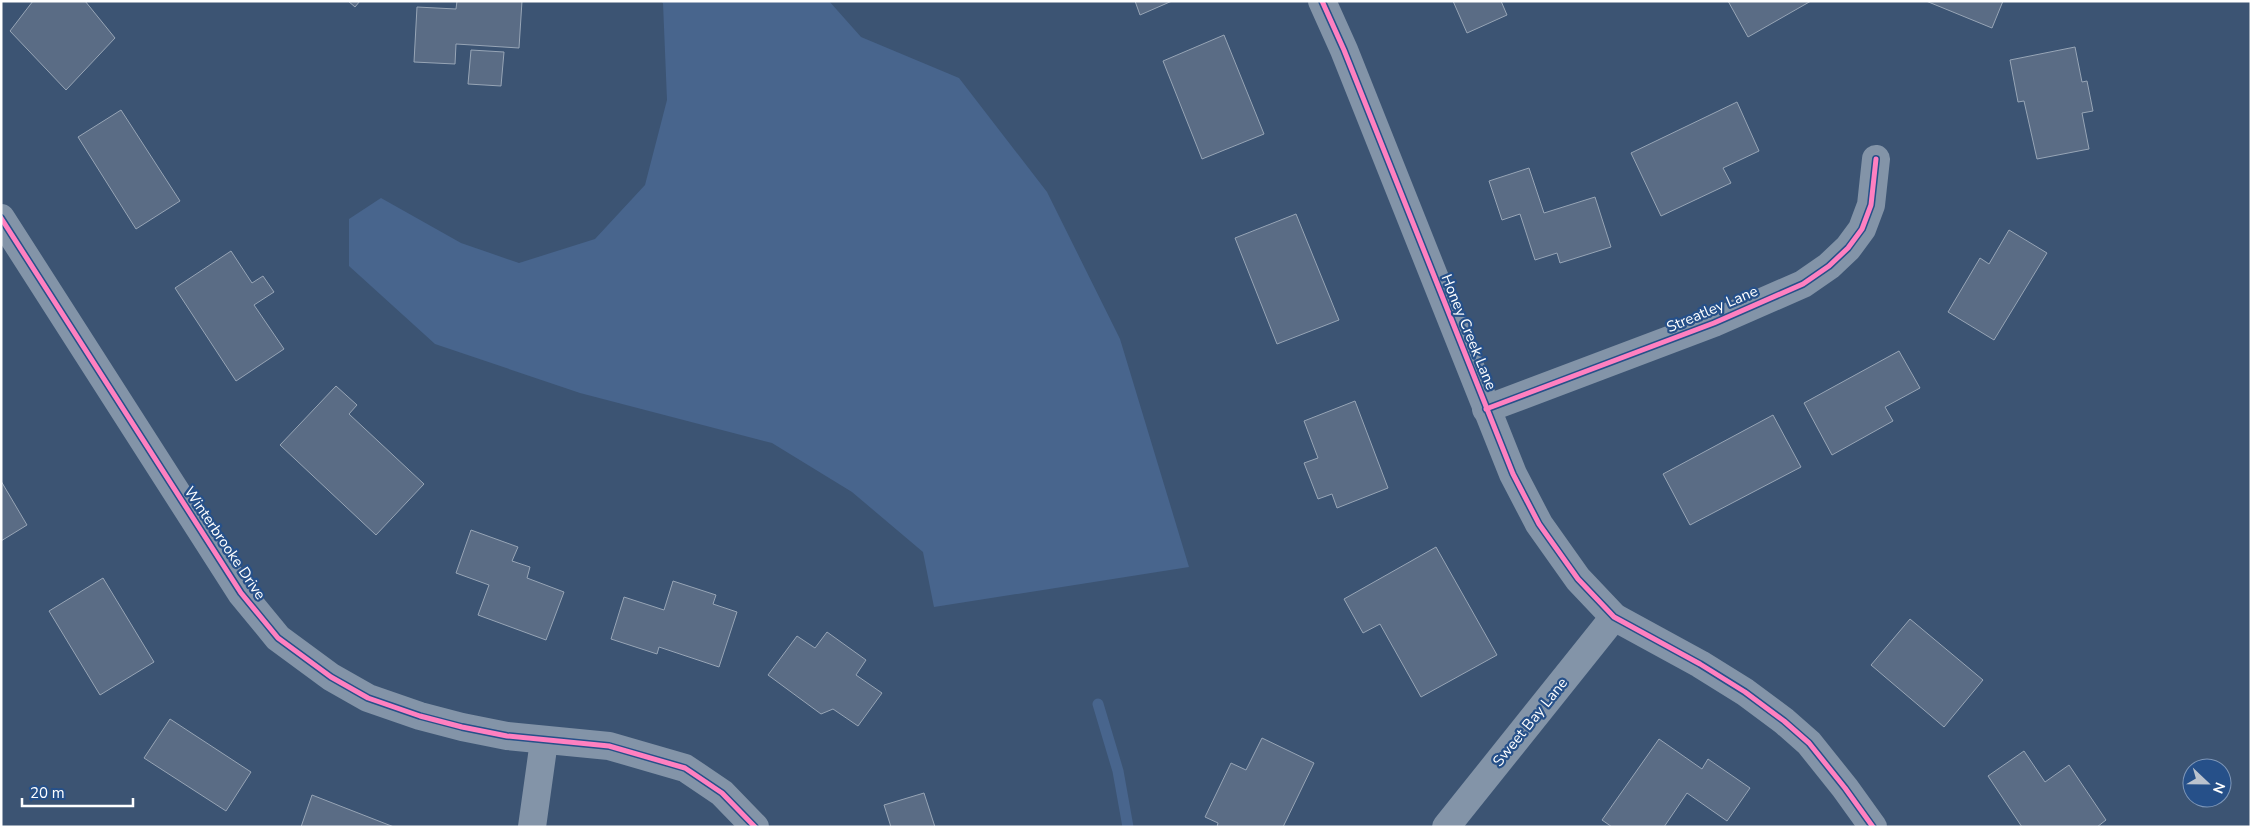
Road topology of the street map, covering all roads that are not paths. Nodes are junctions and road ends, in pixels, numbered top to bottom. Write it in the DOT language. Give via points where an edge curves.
graph roads {
  1 [pos="1322,1"];
  2 [pos="1876,159"];
  3 [pos="1,218"];
  4 [pos="1486,409"];
  5 [pos="1614,617"];
  6 [pos="544,741"];
  7 [pos="532,827"];
  8 [pos="755,827"];
  9 [pos="1446,827"];
  10 [pos="1873,827"];
  1 -- 4 [label="street, Honey Creek Lane"];
  2 -- 4 [label="street, Streatley Lane" via="1871,205 1862,229 1829,266 1809,279 1714,323"];
  3 -- 6 [label="street, Winterbrooke Drive" via="241,593 278,638 331,677 368,698 462,728"];
  4 -- 5 [label="street, Honey Creek Lane" via="1538,524 1578,579"];
  5 -- 9 [label="street, Sweet Bay Lane"];
  5 -- 10 [label="street, Honey Creek Lane" via="1708,669 1784,721 1809,743"];
  6 -- 7 [label="street"];
  6 -- 8 [label="street, Winterbrooke Drive" via="609,746 685,768 722,793"];
}
